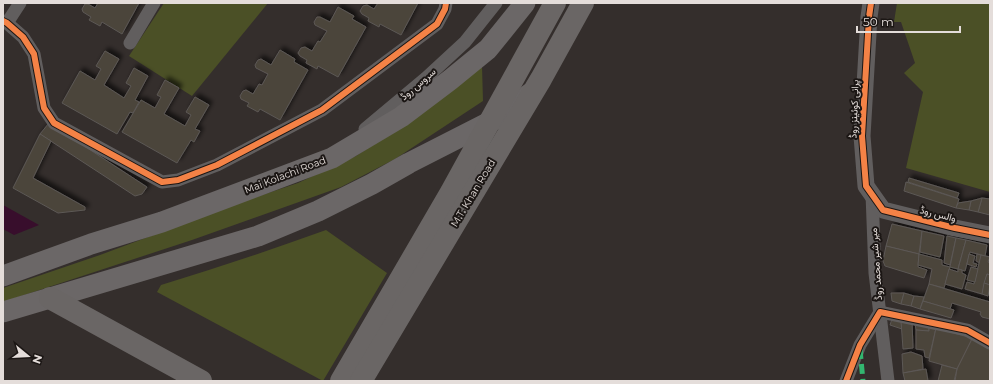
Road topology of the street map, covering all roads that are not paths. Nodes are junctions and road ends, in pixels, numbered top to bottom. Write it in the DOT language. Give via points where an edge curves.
graph roads {
  1 [pos="20,3"];
  2 [pos="154,3"];
  3 [pos="446,3"];
  4 [pos="496,3"];
  5 [pos="525,3"];
  6 [pos="555,3"];
  7 [pos="583,3"];
  8 [pos="871,3"];
  9 [pos="5,22"];
  10 [pos="130,43"];
  11 [pos="541,80"];
  12 [pos="332,158"];
  13 [pos="872,194"];
  14 [pos="883,210"];
  15 [pos="990,235"];
  16 [pos="6,272"];
  17 [pos="50,298"];
  18 [pos="3,312"];
  19 [pos="880,312"];
  20 [pos="990,343"];
  21 [pos="200,381"];
  22 [pos="341,381"];
  23 [pos="362,381"];
  24 [pos="846,381"];
  25 [pos="888,381"];
  1 -- 9 [label="street"];
  2 -- 10 [label="street"];
  3 -- 9 [label="street" via="437,24 322,110 217,165 178,180 162,182 54,123 44,108 34,54 23,37"];
  4 -- 12 [label="street, سروس روڈ" via="465,42"];
  5 -- 12 [label="main road, Mai Kolachi Road" via="488,49 450,80 401,117"];
  6 -- 22 [label="highway, M.T. Khan Road" via="451,192"];
  7 -- 11 [label="highway, M.T. Khan Road"];
  8 -- 13 [label="street, پرانی کوئینز روڈ" via="868,17 862,136 866,186"];
  11 -- 17 [label="main road" via="513,110 318,210 258,236"];
  11 -- 23 [label="highway, M.T. Khan Road"];
  12 -- 16 [label="main road, Mai Kolachi Road" via="162,222"];
  13 -- 14 [label="street, پرانی کوئینز روڈ"];
  13 -- 19 [label="street, میر شیر محمد روڈ" via="875,273"];
  14 -- 15 [label="street, والس روڈ"];
  17 -- 18 [label="main road"];
  17 -- 21 [label="highway"];
  19 -- 20 [label="street" via="968,330"];
  19 -- 24 [label="street" via="860,345"];
  19 -- 25 [label="street, میر شیر محمد روڈ"];
}
